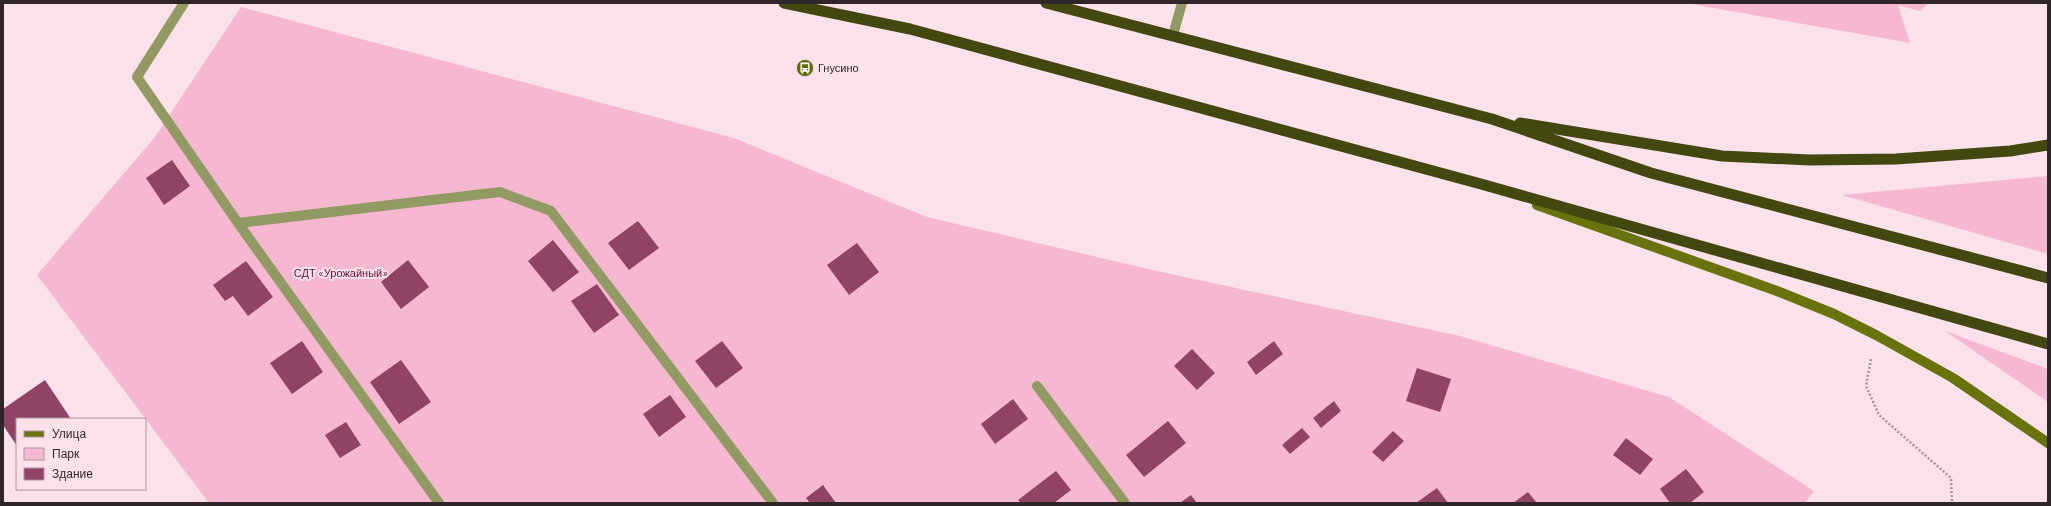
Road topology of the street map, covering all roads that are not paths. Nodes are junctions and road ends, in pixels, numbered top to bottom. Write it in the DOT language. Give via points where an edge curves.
graph roads {
  1 [pos="184,3"];
  2 [pos="784,3"];
  3 [pos="1046,3"];
  4 [pos="1182,3"];
  5 [pos="1173,35"];
  6 [pos="1492,118"];
  7 [pos="2048,145"];
  8 [pos="1481,184"];
  9 [pos="238,223"];
  10 [pos="2048,278"];
  11 [pos="2048,344"];
  12 [pos="1037,386"];
  13 [pos="2048,443"];
  14 [pos="439,503"];
  15 [pos="773,503"];
  16 [pos="1125,503"];
  1 -- 9 [label="street" via="137,77"];
  2 -- 8 [label="highway" via="910,29"];
  3 -- 5 [label="highway"];
  4 -- 5 [label="street"];
  5 -- 6 [label="highway"];
  6 -- 7 [label="highway" via="1722,156 1810,160 1904,159 2010,151"];
  6 -- 10 [label="highway" via="1651,173"];
  8 -- 11 [label="highway"];
  8 -- 13 [label="main road" via="1834,314 1953,378"];
  9 -- 14 [label="street"];
  9 -- 15 [label="street" via="500,192 551,211"];
  12 -- 16 [label="street"];
}
